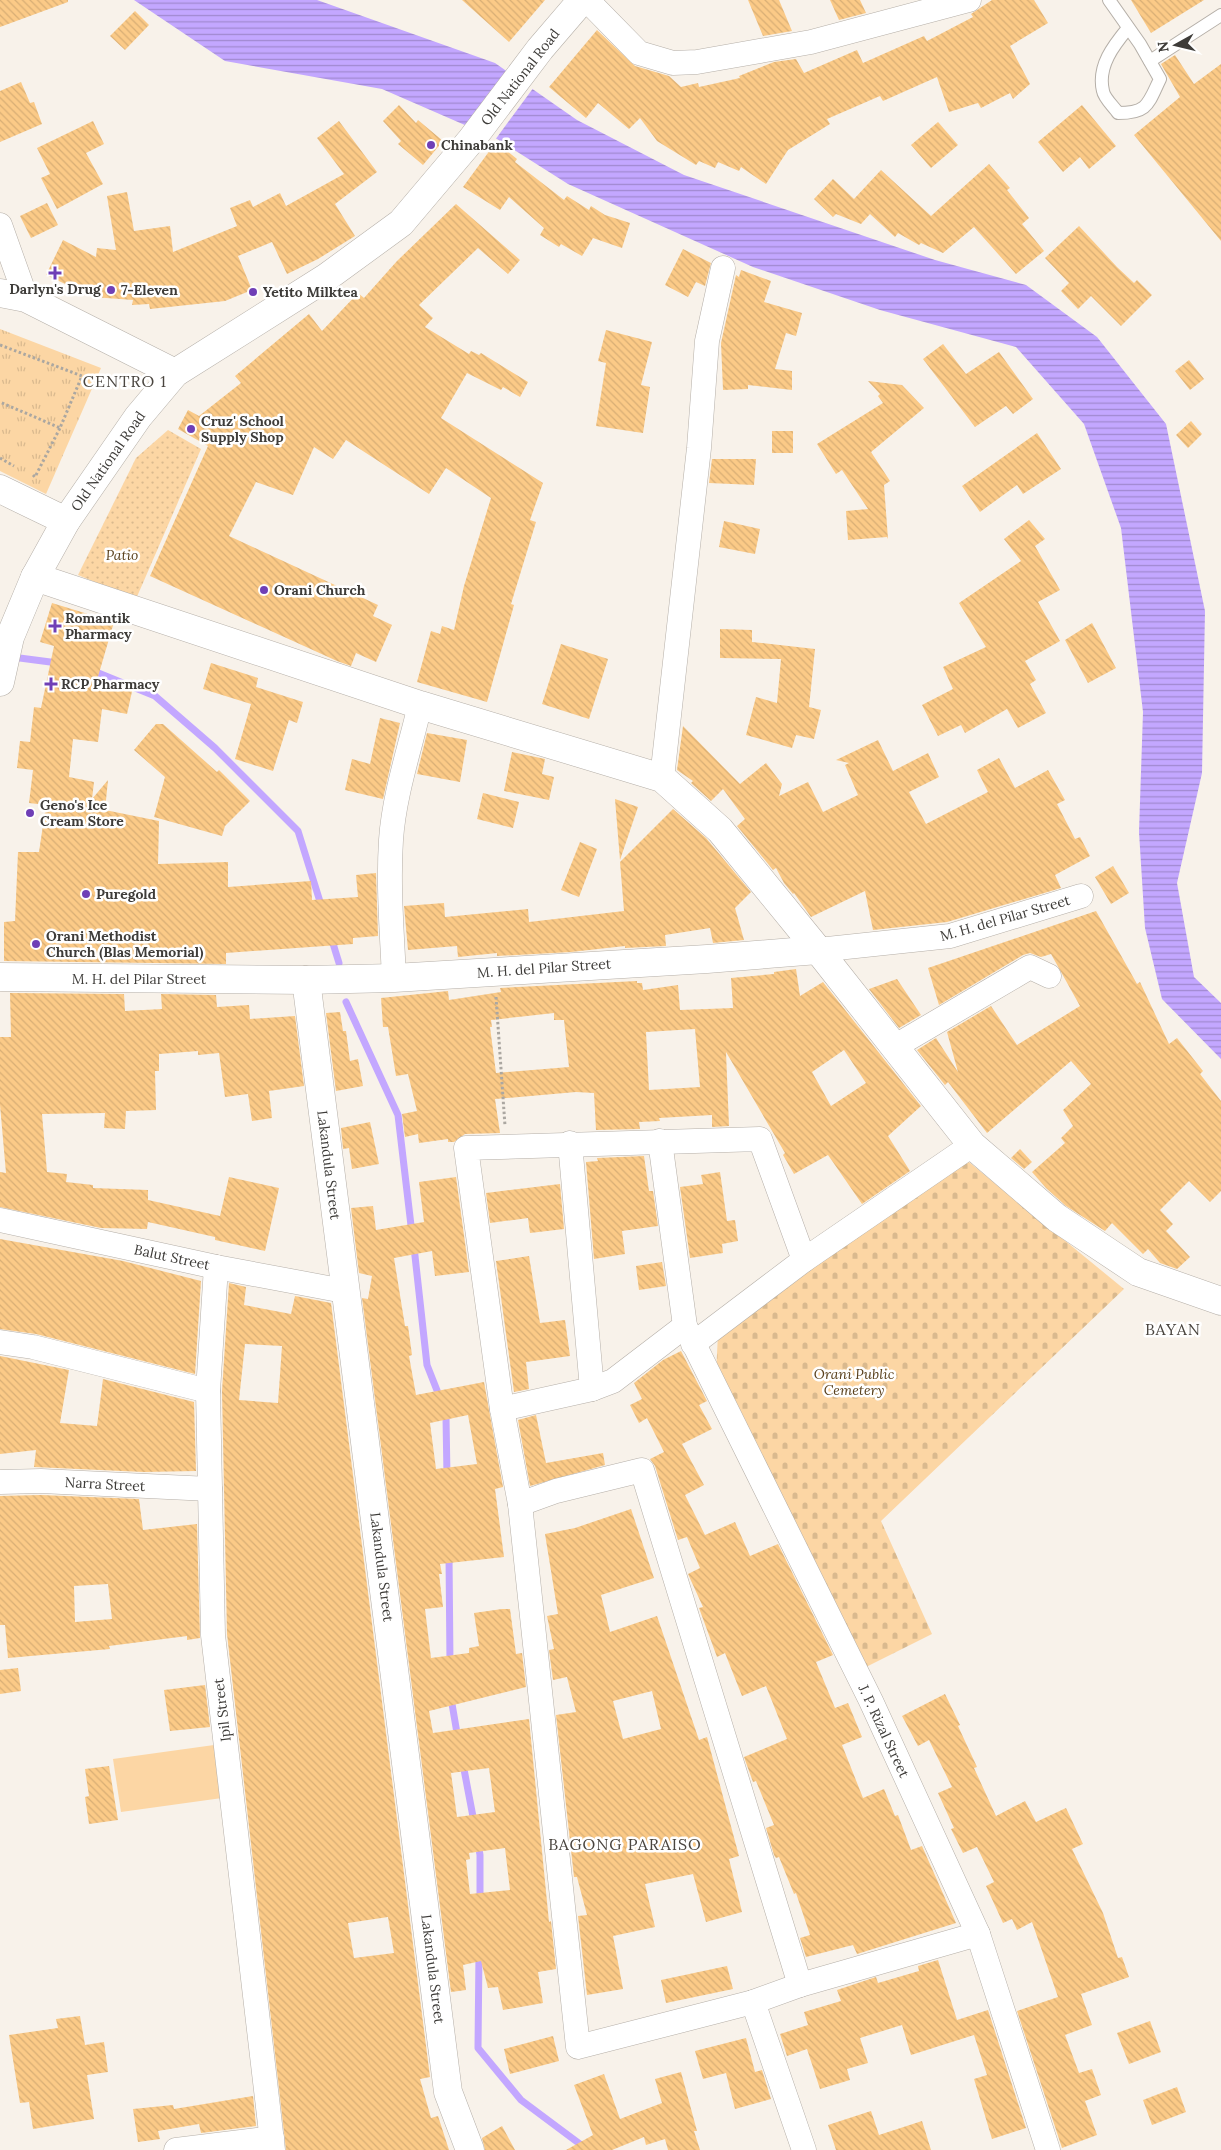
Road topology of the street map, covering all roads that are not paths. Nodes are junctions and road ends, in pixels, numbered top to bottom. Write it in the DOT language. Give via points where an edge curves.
graph roads {
  1 [pos="582,0"];
  2 [pos="587,0"];
  3 [pos="969,0"];
  4 [pos="1109,0"];
  5 [pos="1221,15"];
  6 [pos="1128,28"];
  7 [pos="1150,61"];
  8 [pos="0,225"];
  9 [pos="723,268"];
  10 [pos="13,295"];
  11 [pos="175,373"];
  12 [pos="0,489"];
  13 [pos="66,521"];
  14 [pos="35,577"];
  15 [pos="5,660"];
  16 [pos="420,705"];
  17 [pos="662,778"];
  18 [pos="1081,896"];
  19 [pos="818,950"];
  20 [pos="1048,976"];
  21 [pos="0,977"];
  22 [pos="394,978"];
  23 [pos="306,980"];
  24 [pos="894,1047"];
  25 [pos="660,1141"];
  26 [pos="570,1144"];
  27 [pos="972,1145"];
  28 [pos="0,1220"];
  29 [pos="804,1260"];
  30 [pos="216,1267"];
  31 [pos="344,1291"];
  32 [pos="1221,1301"];
  33 [pos="689,1335"];
  34 [pos="0,1342"];
  35 [pos="592,1389"];
  36 [pos="208,1391"];
  37 [pos="502,1409"];
  38 [pos="0,1482"];
  39 [pos="210,1489"];
  40 [pos="520,1504"];
  41 [pos="978,1934"];
  42 [pos="800,1985"];
  43 [pos="753,2002"];
  44 [pos="273,2144"];
  45 [pos="176,2150"];
  46 [pos="470,2150"];
  47 [pos="804,2150"];
  48 [pos="1048,2150"];
  1 -- 11 [label="street, Old National Road" via="401,223 327,277"];
  2 -- 3 [label="street" via="639,53 673,63 811,42"];
  4 -- 6 [label="lane"];
  5 -- 7 [label="lane"];
  6 -- 7 [label="lane"];
  6 -- 7 [label="lane" via="1110,51 1102,73 1103,92 1118,113 1136,113 1147,105 1160,79"];
  8 -- 10 [label="street"];
  9 -- 17 [label="street" via="707,341 698,458"];
  10 -- 11 [label="street"];
  11 -- 13 [label="street, Old National Road" via="138,417"];
  12 -- 13 [label="street"];
  13 -- 14 [label="street, Old National Road"];
  14 -- 15 [label="street, Old National Road"];
  14 -- 16 [label="street"];
  16 -- 17 [label="street"];
  16 -- 22 [label="street" via="391,838"];
  17 -- 19 [label="street" via="720,830"];
  18 -- 19 [label="street, M. H. del Pilar Street" via="950,936"];
  19 -- 22 [label="street, M. H. del Pilar Street"];
  19 -- 24 [label="street"];
  20 -- 24 [label="street" via="1030,968"];
  21 -- 23 [label="street, M. H. del Pilar Street"];
  22 -- 23 [label="street, M. H. del Pilar Street"];
  23 -- 31 [label="street, Lakandula Street"];
  24 -- 27 [label="street"];
  25 -- 26 [label="street"];
  25 -- 29 [label="street" via="760,1139"];
  25 -- 33 [label="street, J. P. Rizal Street"];
  26 -- 35 [label="street"];
  26 -- 37 [label="street" via="466,1148"];
  27 -- 29 [label="street"];
  27 -- 32 [label="street" via="1057,1218 1138,1272"];
  28 -- 30 [label="street, Balut Street"];
  29 -- 33 [label="street"];
  30 -- 31 [label="street, Balut Street"];
  30 -- 36 [label="street, Ipil Street"];
  31 -- 46 [label="street, Lakandula Street" via="448,2092"];
  33 -- 35 [label="street" via="613,1381"];
  33 -- 41 [label="street, J. P. Rizal Street" via="871,1701"];
  34 -- 36 [label="street" via="33,1347"];
  35 -- 37 [label="street"];
  36 -- 39 [label="street, Ipil Street"];
  37 -- 40 [label="street"];
  38 -- 39 [label="street, Narra Street"];
  39 -- 44 [label="street, Ipil Street" via="213,1635"];
  40 -- 42 [label="street" via="556,1491 642,1470"];
  40 -- 43 [label="street" via="578,2046"];
  41 -- 42 [label="street"];
  41 -- 48 [label="street, J. P. Rizal Street"];
  42 -- 43 [label="street"];
  43 -- 47 [label="street"];
  44 -- 45 [label="street"];
}
